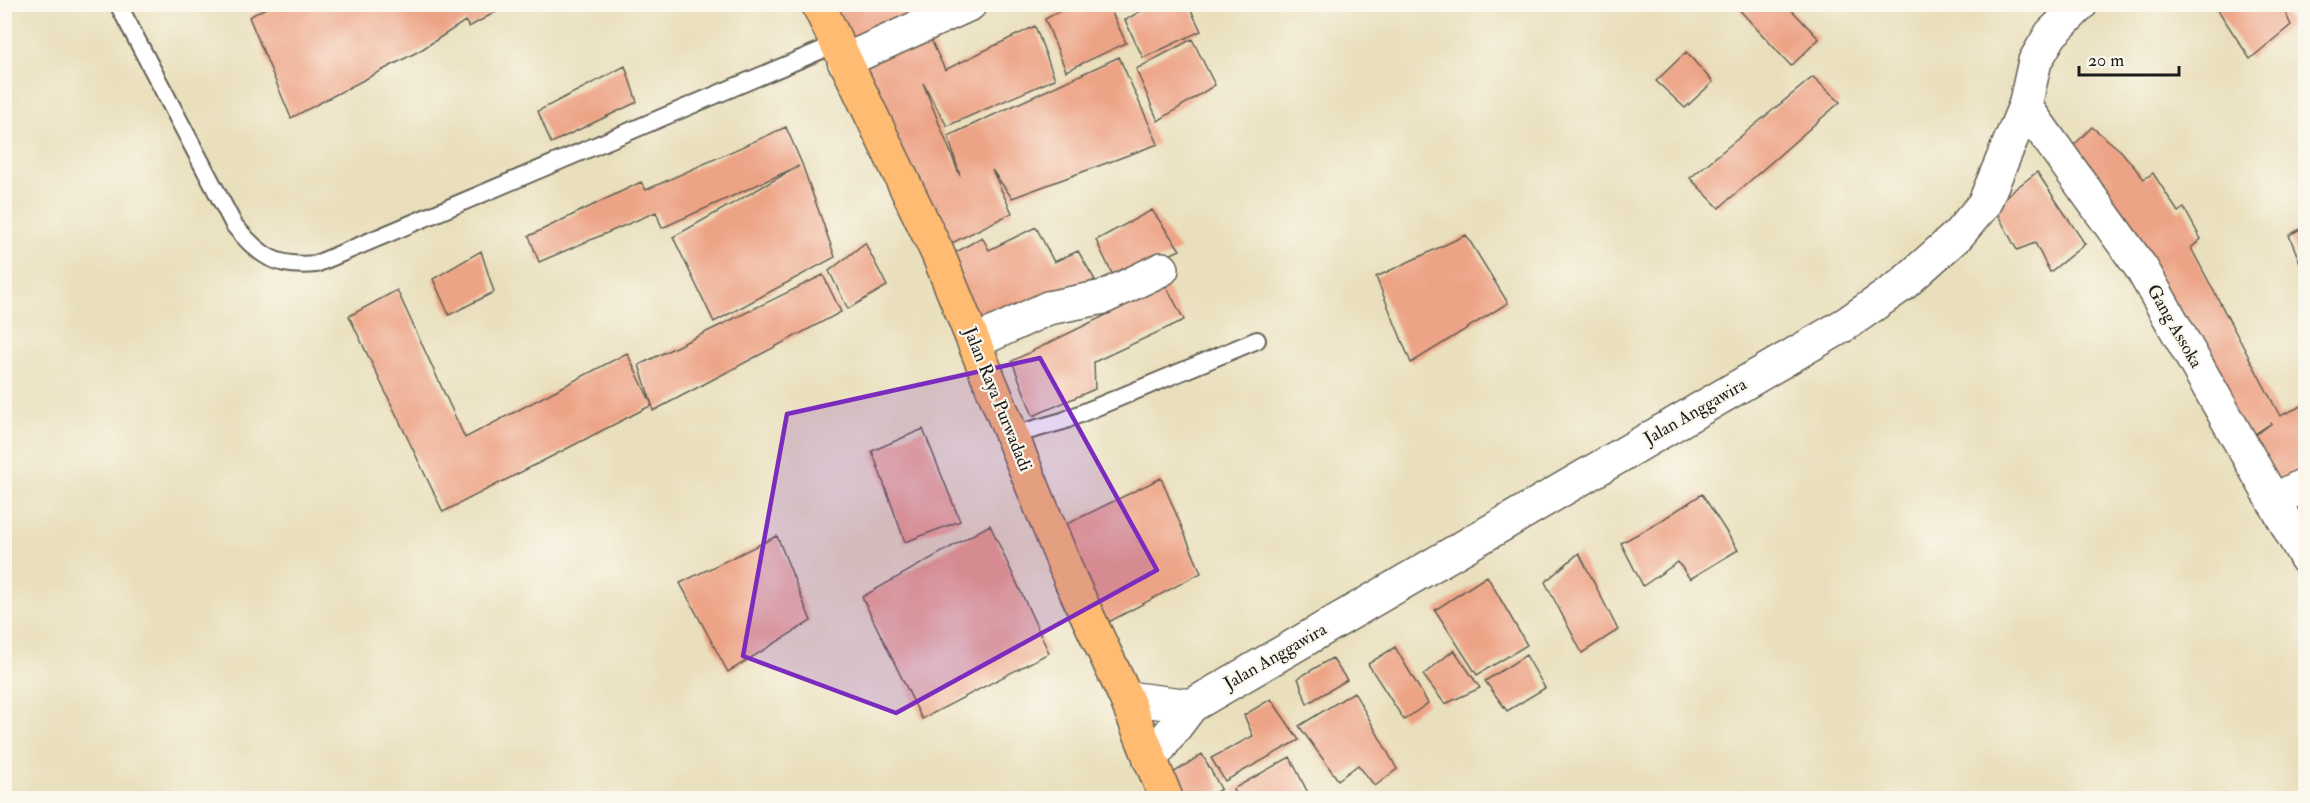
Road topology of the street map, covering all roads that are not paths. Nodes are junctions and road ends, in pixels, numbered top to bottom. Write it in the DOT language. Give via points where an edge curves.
graph roads {
  1 [pos="118,4"];
  2 [pos="818,4"];
  3 [pos="970,4"];
  4 [pos="2081,4"];
  5 [pos="840,52"];
  6 [pos="2025,106"];
  7 [pos="1162,269"];
  8 [pos="1257,340"];
  9 [pos="975,342"];
  10 [pos="1013,435"];
  11 [pos="2306,484"];
  12 [pos="2273,501"];
  13 [pos="2306,558"];
  14 [pos="1126,698"];
  15 [pos="1191,706"];
  16 [pos="1150,760"];
  17 [pos="1166,798"];
  1 -- 5 [label="lane" via="234,225 272,261 293,266 316,264"];
  2 -- 5 [label="main road, Jalan Raya Purwadadi"];
  3 -- 5 [label="street"];
  4 -- 6 [label="street, Jalan Anggawira" via="2052,34 2035,62"];
  5 -- 9 [label="main road, Jalan Raya Purwadadi" via="938,254"];
  6 -- 12 [label="street, Gang Assoka" via="2142,269"];
  6 -- 15 [label="street, Jalan Anggawira" via="1984,204 1958,235 1902,285 1846,324"];
  7 -- 9 [label="street" via="1104,297 1048,308"];
  8 -- 10 [label="lane" via="1064,421"];
  9 -- 10 [label="main road, Jalan Raya Purwadadi"];
  10 -- 14 [label="main road, Jalan Raya Purwadadi" via="1071,581"];
  11 -- 12 [label="street"];
  12 -- 13 [label="street, Gang Assoka"];
  14 -- 15 [label="street"];
  14 -- 16 [label="main road, Jalan Raya Purwadadi"];
  15 -- 16 [label="street, Jalan Anggawira"];
  16 -- 17 [label="main road, Jalan Raya Purwadadi"];
}
